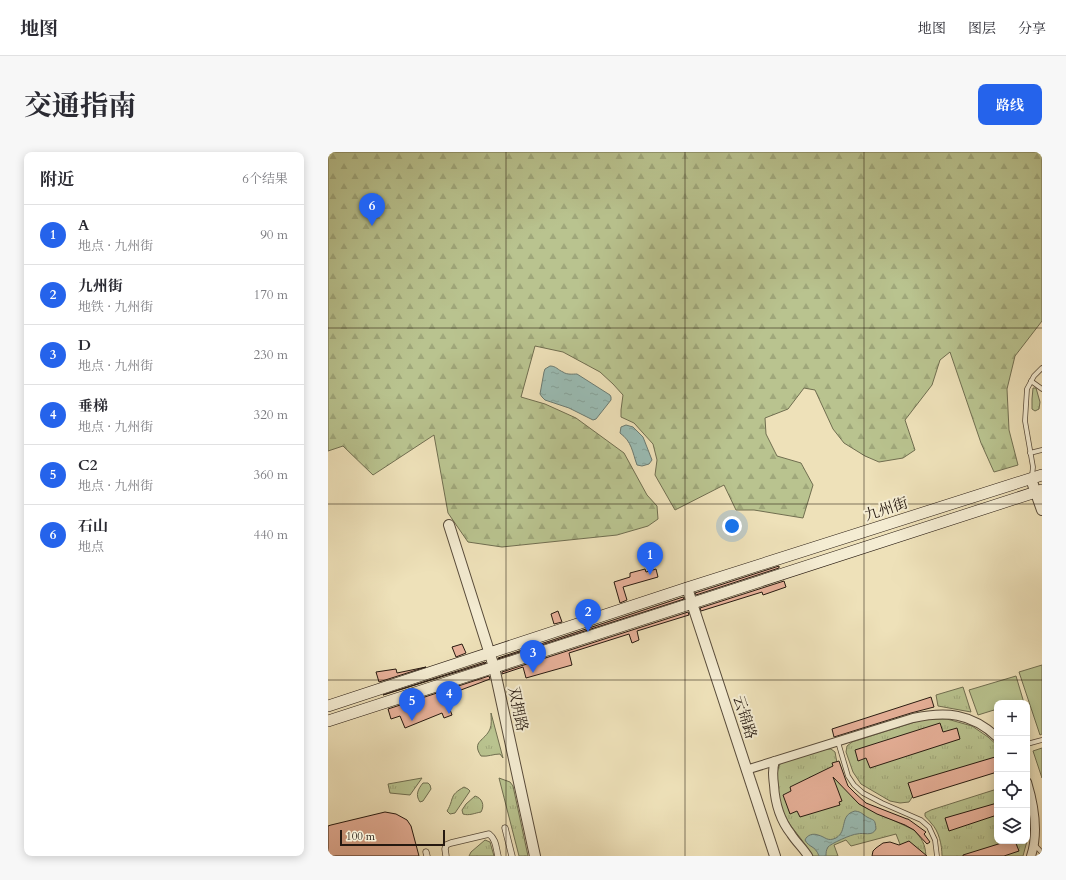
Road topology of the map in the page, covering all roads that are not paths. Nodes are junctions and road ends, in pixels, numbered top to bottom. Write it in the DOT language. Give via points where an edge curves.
graph roads {
  1 [pos="1042,368"];
  2 [pos="1031,381"];
  3 [pos="1042,390"];
  4 [pos="1042,450"];
  5 [pos="1030,453"];
  6 [pos="1042,475"];
  7 [pos="1031,478"];
  8 [pos="1039,491"];
  9 [pos="1042,510"];
  10 [pos="450,525"];
  11 [pos="687,588"];
  12 [pos="692,603"];
  13 [pos="489,653"];
  14 [pos="494,667"];
  15 [pos="328,706"];
  16 [pos="328,720"];
  17 [pos="996,736"];
  18 [pos="1042,740"];
  19 [pos="837,741"];
  20 [pos="1030,743"];
  21 [pos="775,761"];
  22 [pos="764,764"];
  23 [pos="746,770"];
  24 [pos="773,774"];
  25 [pos="1030,791"];
  26 [pos="505,828"];
  27 [pos="1034,843"];
  28 [pos="1042,853"];
  29 [pos="446,856"];
  30 [pos="498,856"];
  31 [pos="512,856"];
  32 [pos="535,856"];
  33 [pos="775,856"];
  34 [pos="808,856"];
  35 [pos="937,856"];
  36 [pos="1031,856"];
  1 -- 2 [label="lane"];
  2 -- 3 [label="lane"];
  2 -- 5 [label="lane" via="1027,389 1025,421"];
  4 -- 5 [label="lane"];
  5 -- 7 [label="lane" via="1033,467"];
  6 -- 7 [label="main road, 九州街"];
  7 -- 8 [label="street"];
  7 -- 11 [label="main road, 九州街"];
  8 -- 9 [label="street"];
  8 -- 12 [label="main road, 九州街"];
  10 -- 13 [label="street, 双拥路"];
  11 -- 12 [label="street, 云锦路"];
  11 -- 13 [label="main road, 九州街"];
  12 -- 14 [label="main road, 九州街"];
  12 -- 23 [label="street, 云锦路"];
  13 -- 14 [label="street, 双拥路"];
  13 -- 15 [label="main road, 九州街"];
  14 -- 16 [label="main road, 九州街"];
  14 -- 32 [label="street, 双拥路"];
  17 -- 19 [label="street" via="975,721 942,714 912,718"];
  18 -- 20 [label="lane"];
  19 -- 21 [label="street"];
  19 -- 35 [label="lane" via="848,776 854,786 882,803 921,820 929,827 935,840"];
  21 -- 22 [label="street"];
  21 -- 24 [label="street"];
  22 -- 23 [label="street"];
  22 -- 24 [label="street"];
  23 -- 33 [label="street, 云锦路"];
  24 -- 34 [label="street" via="774,795 782,821"];
  25 -- 27 [label="street" via="1035,826"];
  26 -- 31 [label="street"];
  27 -- 28 [label="lane"];
  27 -- 36 [label="street"];
  29 -- 30 [label="street" via="446,845 489,834 494,839"];
}
